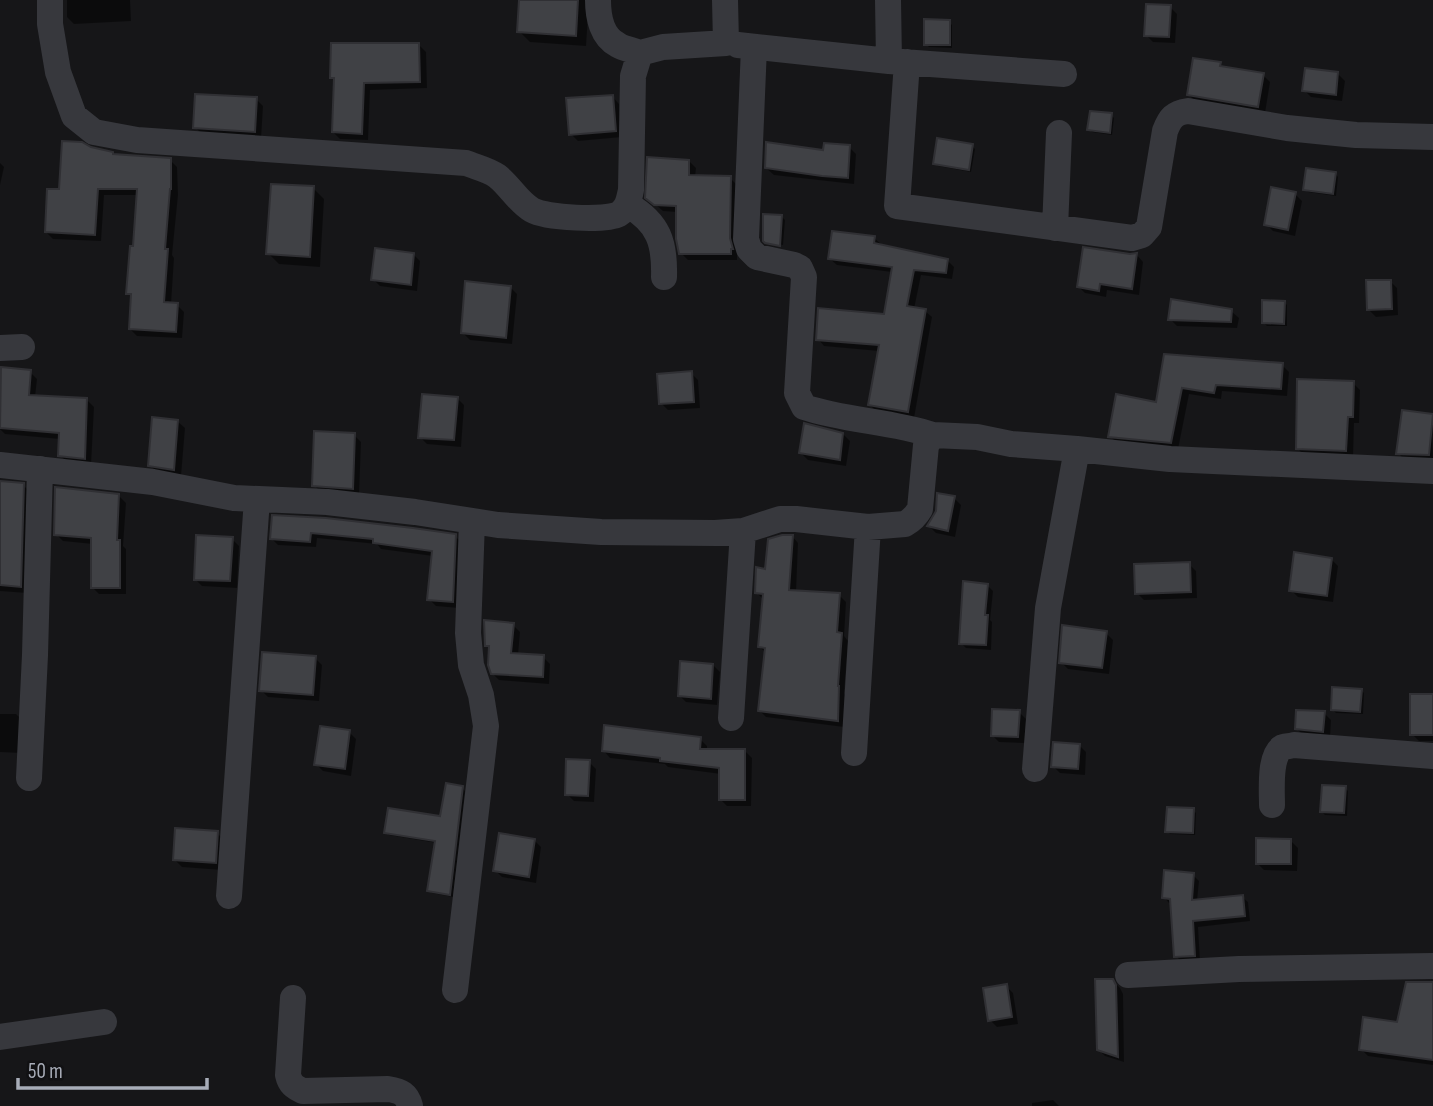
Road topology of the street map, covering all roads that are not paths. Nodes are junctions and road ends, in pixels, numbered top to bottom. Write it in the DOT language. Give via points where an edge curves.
graph roads {
  1 [pos="50,0"];
  2 [pos="598,0"];
  3 [pos="725,0"];
  4 [pos="888,0"];
  5 [pos="726,43"];
  6 [pos="754,47"];
  7 [pos="640,53"];
  8 [pos="898,61"];
  9 [pos="1064,74"];
  10 [pos="1059,133"];
  11 [pos="1433,137"];
  12 [pos="628,205"];
  13 [pos="1055,228"];
  14 [pos="664,277"];
  15 [pos="933,435"];
  16 [pos="1077,449"];
  17 [pos="0,465"];
  18 [pos="40,469"];
  19 [pos="1433,471"];
  20 [pos="257,499"];
  21 [pos="472,521"];
  22 [pos="868,527"];
  23 [pos="743,531"];
  24 [pos="731,718"];
  25 [pos="854,754"];
  26 [pos="1433,756"];
  27 [pos="1035,769"];
  28 [pos="29,778"];
  29 [pos="1272,806"];
  30 [pos="229,896"];
  31 [pos="1433,966"];
  32 [pos="1128,975"];
  33 [pos="456,990"];
  34 [pos="293,998"];
  35 [pos="104,1022"];
  36 [pos="0,1037"];
  37 [pos="410,1106"];
  1 -- 12 [label="street" via="58,72 74,116 94,132 137,140 466,163 496,175 534,212 554,217 608,217"];
  2 -- 7 [label="street" via="605,33 617,45"];
  3 -- 5 [label="street"];
  4 -- 8 [label="street"];
  5 -- 6 [label="street"];
  5 -- 7 [label="street"];
  6 -- 8 [label="street"];
  6 -- 15 [label="street" via="746,239 757,257 794,265 804,277 797,393 804,407 820,412"];
  7 -- 12 [label="street" via="633,76"];
  8 -- 9 [label="street"];
  8 -- 13 [label="street" via="897,206"];
  10 -- 13 [label="street"];
  11 -- 13 [label="street" via="1356,135 1177,112 1165,131 1149,227 1142,235 1119,237"];
  12 -- 14 [label="street" via="657,230"];
  15 -- 16 [label="street"];
  15 -- 22 [label="street" via="926,445 916,516 905,524"];
  16 -- 19 [label="street" via="1170,459"];
  16 -- 27 [label="street" via="1048,608"];
  17 -- 18 [label="street"];
  18 -- 20 [label="street"];
  18 -- 28 [label="street"];
  20 -- 21 [label="street" via="365,505"];
  20 -- 30 [label="street"];
  21 -- 23 [label="street" via="601,532"];
  21 -- 33 [label="street" via="468,633 486,726"];
  22 -- 23 [label="street" via="780,519"];
  22 -- 25 [label="street"];
  23 -- 24 [label="street"];
  26 -- 29 [label="street" via="1283,747 1274,763"];
  31 -- 32 [label="street"];
  34 -- 37 [label="street" via="288,1074 295,1088 388,1089 400,1091"];
  35 -- 36 [label="street"];
}
